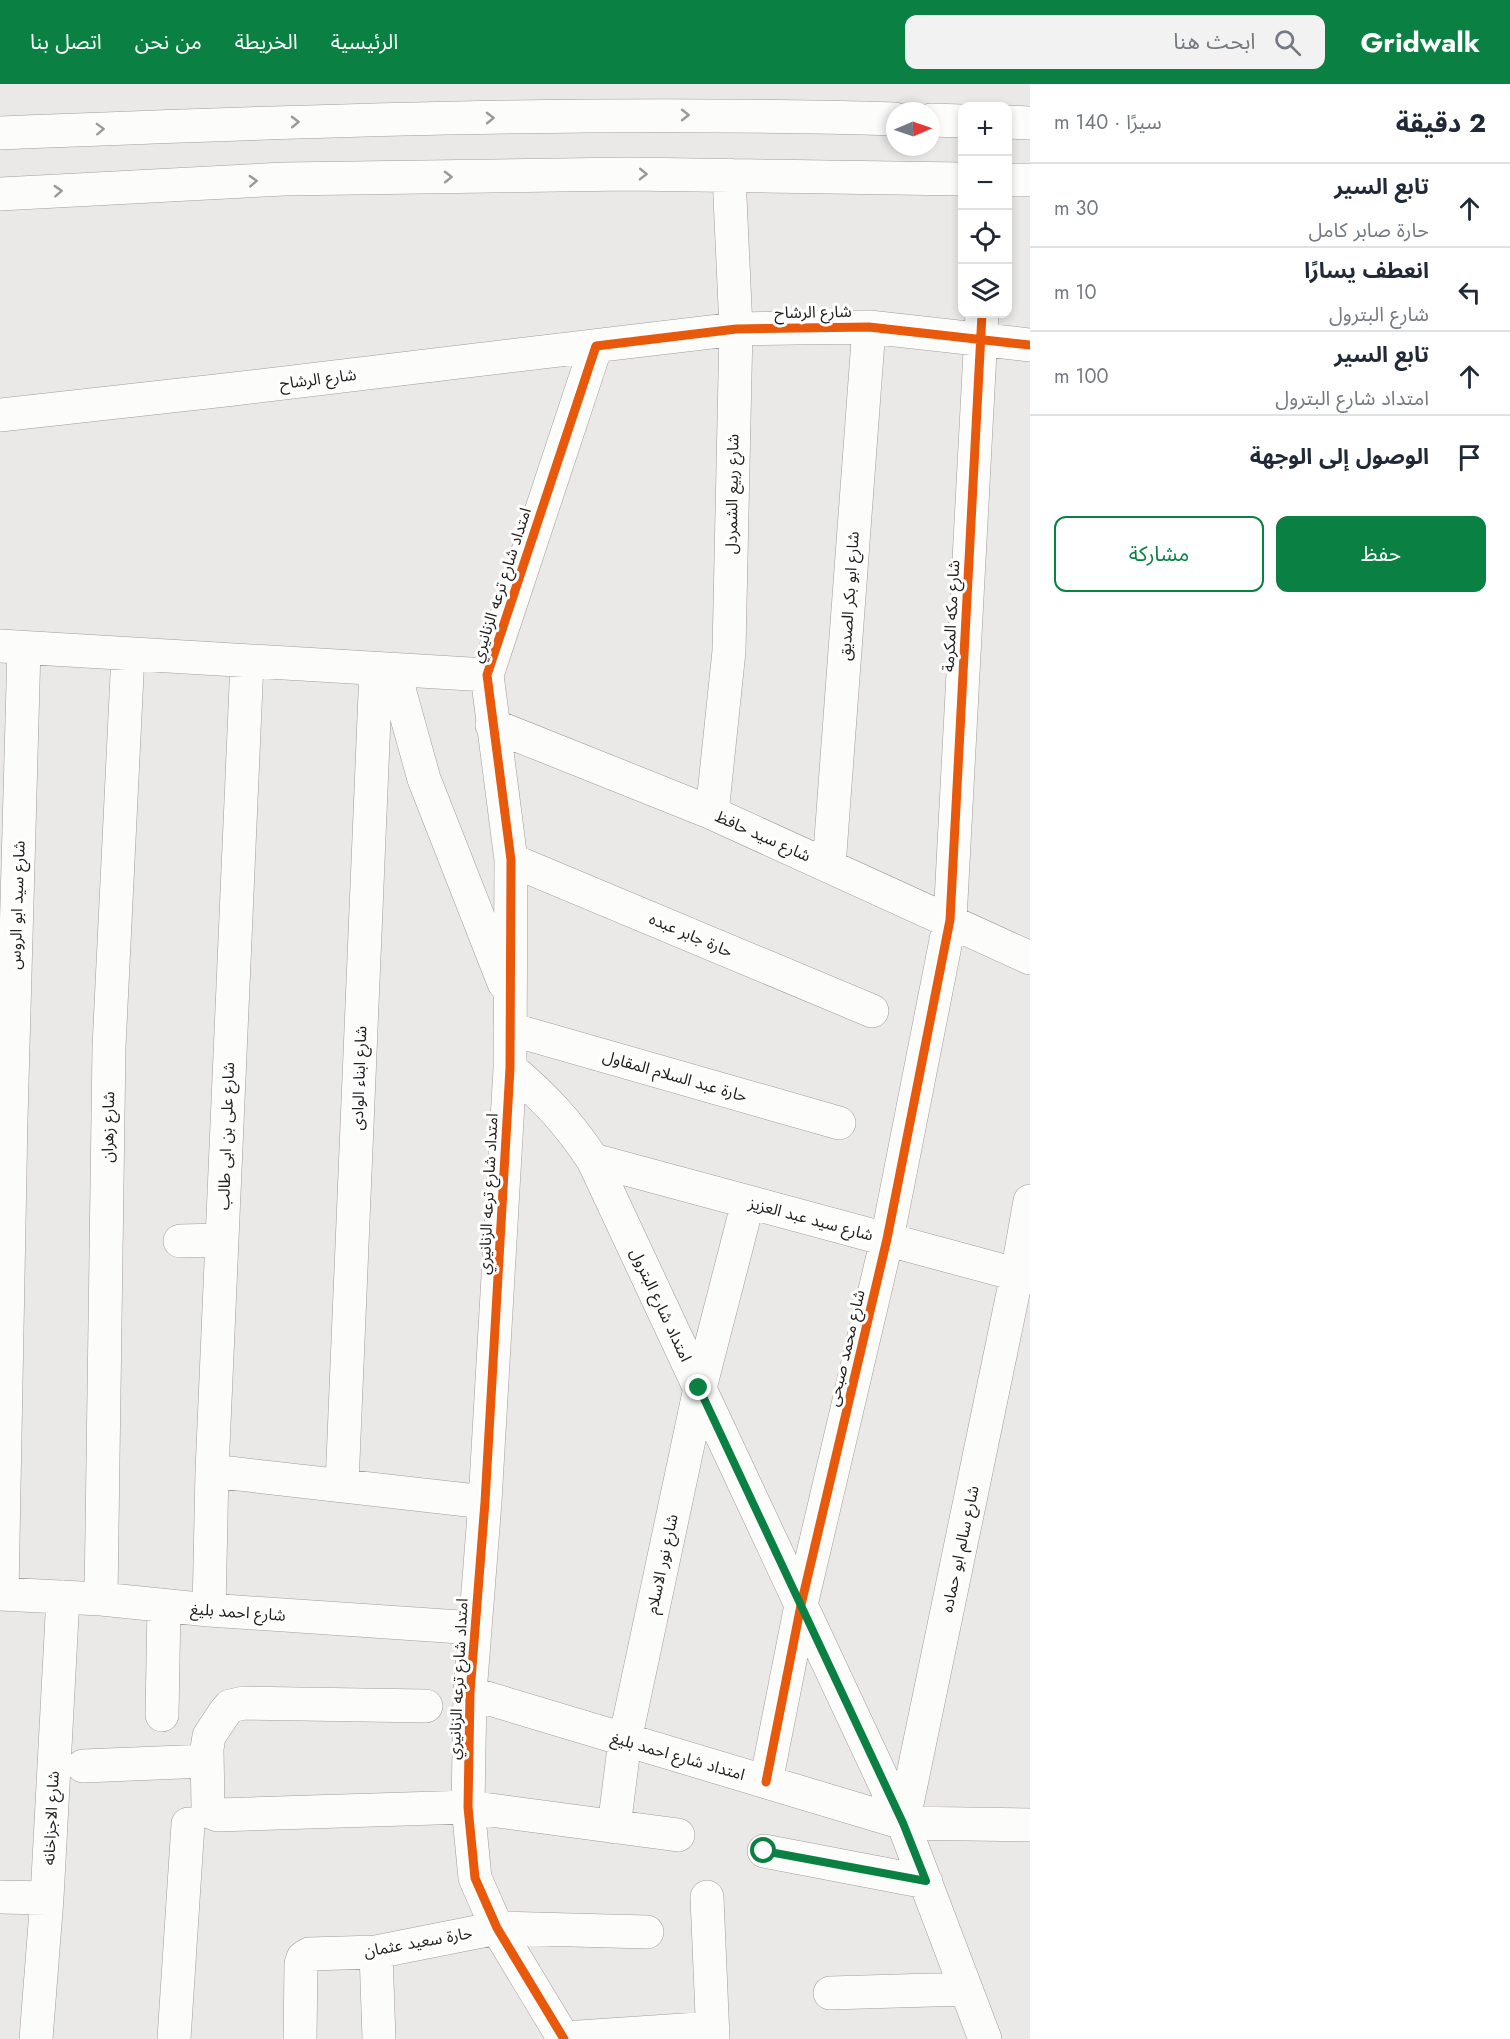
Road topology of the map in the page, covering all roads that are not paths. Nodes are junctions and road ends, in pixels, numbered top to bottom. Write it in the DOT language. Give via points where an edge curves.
graph roads {
  1 [pos="886,119"];
  2 [pos="940,120"];
  3 [pos="958,121"];
  4 [pos="1012,122"];
  5 [pos="1030,123"];
  6 [pos="0,133"];
  7 [pos="729,175"];
  8 [pos="958,178"];
  9 [pos="1012,180"];
  10 [pos="1030,180"];
  11 [pos="0,194"];
  12 [pos="981,326"];
  13 [pos="869,327"];
  14 [pos="736,329"];
  15 [pos="1030,345"];
  16 [pos="596,346"];
  17 [pos="0,414"];
  18 [pos="12,647"];
  19 [pos="128,654"];
  20 [pos="247,662"];
  21 [pos="385,670"];
  22 [pos="487,675"];
  23 [pos="492,725"];
  24 [pos="712,813"];
  25 [pos="511,860"];
  26 [pos="830,866"];
  27 [pos="950,920"];
  28 [pos="1030,958"];
  29 [pos="872,1011"];
  30 [pos="510,1013"];
  31 [pos="510,1068"];
  32 [pos="839,1123"];
  33 [pos="593,1160"];
  34 [pos="1030,1201"];
  35 [pos="748,1202"];
  36 [pos="887,1239"];
  37 [pos="222,1240"];
  38 [pos="180,1241"];
  39 [pos="1024,1276"];
  40 [pos="699,1388"];
  41 [pos="212,1471"];
  42 [pos="342,1485"];
  43 [pos="485,1502"];
  44 [pos="1,1594"];
  45 [pos="63,1597"];
  46 [pos="101,1599"];
  47 [pos="801,1605"];
  48 [pos="164,1606"];
  49 [pos="209,1610"];
  50 [pos="475,1628"];
  51 [pos="470,1693"];
  52 [pos="426,1706"];
  53 [pos="162,1715"];
  54 [pos="625,1740"];
  55 [pos="207,1761"];
  56 [pos="83,1766"];
  57 [pos="766,1782"];
  58 [pos="468,1807"];
  59 [pos="903,1823"];
  60 [pos="188,1824"];
  61 [pos="1030,1825"];
  62 [pos="614,1827"];
  63 [pos="678,1835"];
  64 [pos="764,1851"];
  65 [pos="926,1881"];
  66 [pos="0,1897"];
  67 [pos="707,1897"];
  68 [pos="47,1898"];
  69 [pos="497,1928"];
  70 [pos="647,1932"];
  71 [pos="376,1952"];
  72 [pos="966,1989"];
  73 [pos="830,1992"];
  74 [pos="713,2033"];
  75 [pos="564,2038"];
  76 [pos="36,2039"];
  77 [pos="174,2039"];
  78 [pos="300,2039"];
  79 [pos="379,2039"];
  80 [pos="985,2039"];
  6 -- 1 [label="street, one-way" via="283,122 668,115"];
  2 -- 3 [label="street"];
  4 -- 5 [label="street"];
  7 -- 8 [label="street"];
  11 -- 7 [label="street, one-way" via="284,179"];
  7 -- 14 [label="street, شارع ربيع الشمردل"];
  9 -- 10 [label="street"];
  12 -- 13 [label="street, شارع الرشاح"];
  12 -- 15 [label="street, شارع الرشاح"];
  12 -- 27 [label="street, شارع مكه المكرمة"];
  13 -- 14 [label="street, شارع الرشاح"];
  13 -- 26 [label="street, شارع ابو بكر الصديق"];
  14 -- 16 [label="street, شارع الرشاح"];
  14 -- 24 [label="street, شارع ربيع الشمردل" via="729,651"];
  16 -- 17 [label="street, شارع الرشاح"];
  16 -- 22 [label="street, امتداد شارع ترعه الزنانيري"];
  18 -- 19 [label="street, امتداد شارع ترعه الزنانيري"];
  18 -- 44 [label="street, شارع سيد ابو الروس" via="10,1131"];
  19 -- 20 [label="street, امتداد شارع ترعه الزنانيري"];
  19 -- 46 [label="street, شارع زهران" via="109,1047"];
  20 -- 21 [label="street, امتداد شارع ترعه الزنانيري"];
  20 -- 37 [label="street, شارع على بن ابى طالب"];
  21 -- 22 [label="street, امتداد شارع ترعه الزنانيري"];
  21 -- 30 [label="street, امتداد شارع ترعه الزنانيري"];
  21 -- 42 [label="street, شارع ابناء الوادى"];
  22 -- 23 [label="street, امتداد شارع ترعه الزنانيري"];
  23 -- 24 [label="street, شارع سيد حافظ"];
  23 -- 25 [label="street, امتداد شارع ترعه الزنانيري"];
  24 -- 26 [label="street, شارع سيد حافظ"];
  25 -- 29 [label="street, حارة جابر عبده"];
  25 -- 30 [label="street, امتداد شارع ترعه الزنانيري"];
  26 -- 27 [label="street, شارع سيد حافظ"];
  27 -- 28 [label="street, شارع سيد حافظ"];
  27 -- 36 [label="street, شارع محمد صبحى"];
  30 -- 31 [label="street, امتداد شارع ترعه الزنانيري"];
  30 -- 32 [label="street, حارة عبد السلام المقاول"];
  31 -- 33 [label="street, امتداد شارع البترول" via="570,1126"];
  31 -- 43 [label="street, امتداد شارع ترعه الزنانيري"];
  33 -- 35 [label="street, شارع سيد عبد العزيز"];
  33 -- 40 [label="street, امتداد شارع البترول"];
  34 -- 39 [label="street, شارع سالم ابو حماده"];
  35 -- 36 [label="street, شارع سيد عبد العزيز"];
  35 -- 40 [label="street, شارع نور الاسلام"];
  36 -- 39 [label="street, شارع سيد عبد العزيز"];
  36 -- 47 [label="street, شارع محمد صبحى"];
  37 -- 38 [label="street"];
  37 -- 41 [label="street, شارع على بن ابى طالب"];
  39 -- 59 [label="street, شارع سالم ابو حماده"];
  40 -- 47 [label="street, امتداد شارع البترول"];
  40 -- 54 [label="street, شارع نور الاسلام"];
  41 -- 42 [label="street"];
  41 -- 49 [label="street, شارع على بن ابى طالب"];
  42 -- 43 [label="street"];
  43 -- 50 [label="street, امتداد شارع ترعه الزنانيري"];
  44 -- 45 [label="street, شارع احمد بليغ"];
  45 -- 46 [label="street, شارع احمد بليغ"];
  45 -- 68 [label="street, شارع الاجزاخانه"];
  46 -- 48 [label="street, شارع احمد بليغ"];
  47 -- 57 [label="street, شارع محمد صبحى"];
  47 -- 59 [label="street, امتداد شارع البترول"];
  48 -- 49 [label="street, شارع احمد بليغ"];
  48 -- 53 [label="street"];
  49 -- 50 [label="street, شارع احمد بليغ"];
  50 -- 51 [label="street, امتداد شارع ترعه الزنانيري"];
  51 -- 54 [label="street, امتداد شارع احمد بليغ"];
  51 -- 58 [label="street, امتداد شارع ترعه الزنانيري"];
  52 -- 55 [label="street" via="237,1704 225,1712 212,1730"];
  54 -- 57 [label="street, امتداد شارع احمد بليغ"];
  54 -- 62 [label="street, شارع نور الاسلام"];
  55 -- 56 [label="street"];
  55 -- 58 [label="street" via="208,1808 218,1815"];
  57 -- 59 [label="street, امتداد شارع احمد بليغ"];
  58 -- 62 [label="street"];
  58 -- 69 [label="street, امتداد شارع ترعه الزنانيري" via="475,1878"];
  59 -- 61 [label="street, امتداد شارع احمد بليغ"];
  59 -- 65 [label="street, امتداد شارع البترول"];
  60 -- 77 [label="street"];
  62 -- 63 [label="street"];
  64 -- 65 [label="street"];
  65 -- 72 [label="street, امتداد شارع البترول"];
  66 -- 68 [label="street"];
  67 -- 74 [label="street"];
  68 -- 76 [label="street, شارع الاجزاخانه"];
  69 -- 70 [label="street, حارة سعيد عثمان"];
  69 -- 71 [label="street, حارة سعيد عثمان"];
  69 -- 75 [label="street, امتداد شارع ترعه الزنانيري"];
  71 -- 78 [label="street, حارة سعيد عثمان" via="309,1954 303,1958"];
  71 -- 79 [label="street"];
  72 -- 73 [label="street"];
  72 -- 80 [label="street, امتداد شارع البترول"];
  74 -- 75 [label="street"];
}
